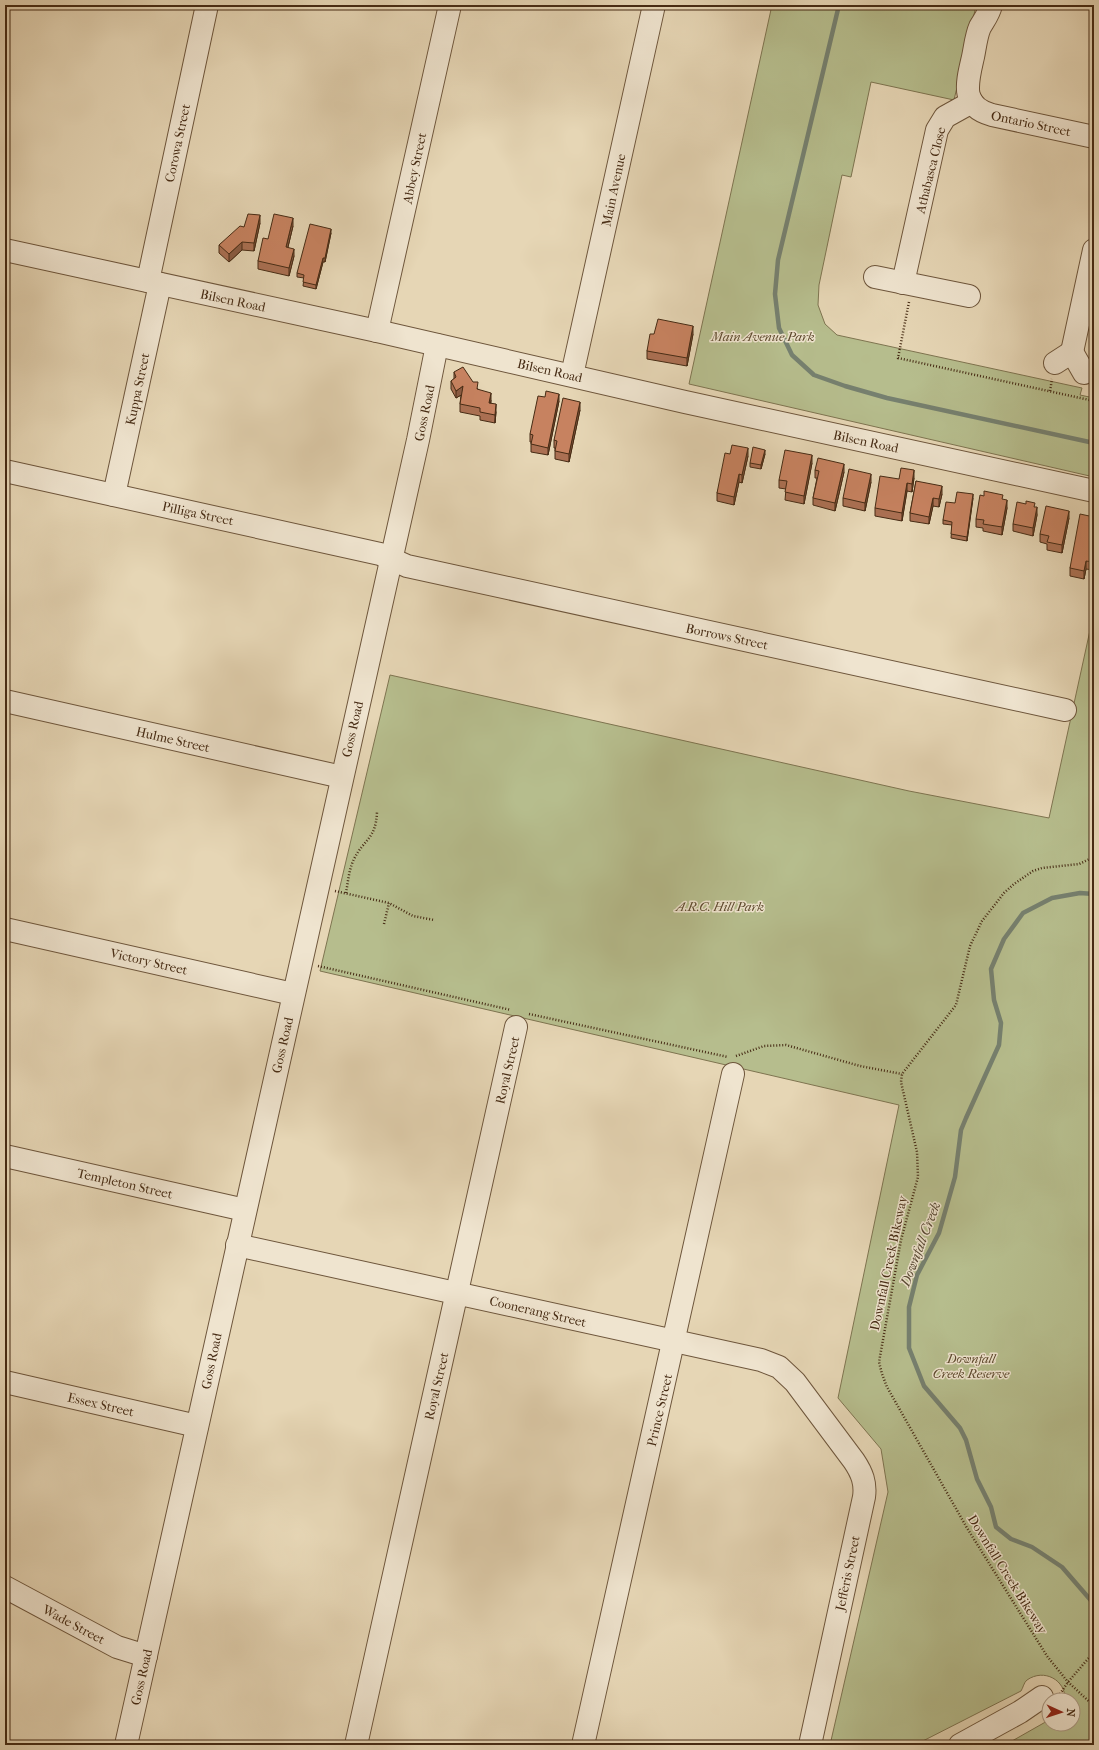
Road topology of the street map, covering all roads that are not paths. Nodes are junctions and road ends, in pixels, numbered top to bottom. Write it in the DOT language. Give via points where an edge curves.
graph roads {
  1 [pos="207,5"];
  2 [pos="450,5"];
  3 [pos="654,5"];
  4 [pos="991,5"];
  5 [pos="972,102"];
  6 [pos="1094,137"];
  7 [pos="5,250"];
  8 [pos="1094,250"];
  9 [pos="875,277"];
  10 [pos="154,282"];
  11 [pos="903,283"];
  12 [pos="969,296"];
  13 [pos="377,332"];
  14 [pos="438,345"];
  15 [pos="1084,373"];
  16 [pos="572,375"];
  17 [pos="5,471"];
  18 [pos="1094,491"];
  19 [pos="114,495"];
  20 [pos="390,558"];
  21 [pos="5,701"];
  22 [pos="1065,710"];
  23 [pos="342,777"];
  24 [pos="5,929"];
  25 [pos="293,994"];
  26 [pos="519,1017"];
  27 [pos="733,1074"];
  28 [pos="5,1156"];
  29 [pos="245,1210"];
  30 [pos="237,1245"];
  31 [pos="457,1293"];
  32 [pos="674,1341"];
  33 [pos="5,1382"];
  34 [pos="818,1414"];
  35 [pos="197,1426"];
  36 [pos="5,1587"];
  37 [pos="146,1656"];
  38 [pos="1041,1698"];
  39 [pos="126,1745"];
  40 [pos="356,1745"];
  41 [pos="583,1745"];
  42 [pos="810,1745"];
  43 [pos="960,1745"];
  1 -- 10 [label="street, Corowa Street"];
  2 -- 13 [label="street, Abbey Street"];
  3 -- 16 [label="street, Main Avenue"];
  4 -- 5 [label="street" via="978,34 968,79 968,91"];
  5 -- 6 [label="street, Ontario Street" via="984,113"];
  5 -- 11 [label="street, Athabasca Close" via="945,117 937,130"];
  7 -- 10 [label="street, Bilsen Road"];
  8 -- 15 [label="street" via="1063,357"];
  9 -- 11 [label="street"];
  10 -- 13 [label="street, Bilsen Road"];
  10 -- 19 [label="street, Kuppa Street"];
  11 -- 12 [label="street"];
  13 -- 14 [label="street, Bilsen Road"];
  14 -- 16 [label="street, Bilsen Road"];
  14 -- 20 [label="street, Goss Road"];
  16 -- 18 [label="street, Bilsen Road"];
  17 -- 19 [label="street, Pilliga Street"];
  19 -- 20 [label="street, Pilliga Street"];
  20 -- 22 [label="street, Borrows Street" via="407,566"];
  20 -- 23 [label="street, Goss Road"];
  21 -- 23 [label="street, Hulme Street"];
  23 -- 25 [label="street, Goss Road" via="313,962"];
  24 -- 25 [label="street, Victory Street"];
  25 -- 29 [label="street, Goss Road"];
  26 -- 31 [label="street, Royal Street"];
  27 -- 32 [label="street, Prince Street"];
  28 -- 29 [label="street, Templeton Street"];
  29 -- 30 [label="street, Goss Road"];
  30 -- 31 [label="street, Coonerang Street"];
  30 -- 35 [label="street, Goss Road"];
  31 -- 32 [label="street, Coonerang Street"];
  31 -- 40 [label="street, Royal Street"];
  32 -- 34 [label="street, Coonerang Street" via="761,1360 779,1367 795,1382"];
  32 -- 41 [label="street, Prince Street"];
  33 -- 35 [label="street, Essex Street"];
  34 -- 42 [label="street, Jefferis Street" via="860,1471 864,1492"];
  35 -- 37 [label="street, Goss Road"];
  36 -- 37 [label="street, Wade Street" via="117,1647"];
  37 -- 39 [label="street, Goss Road"];
  38 -- 43 [label="street"];
}
